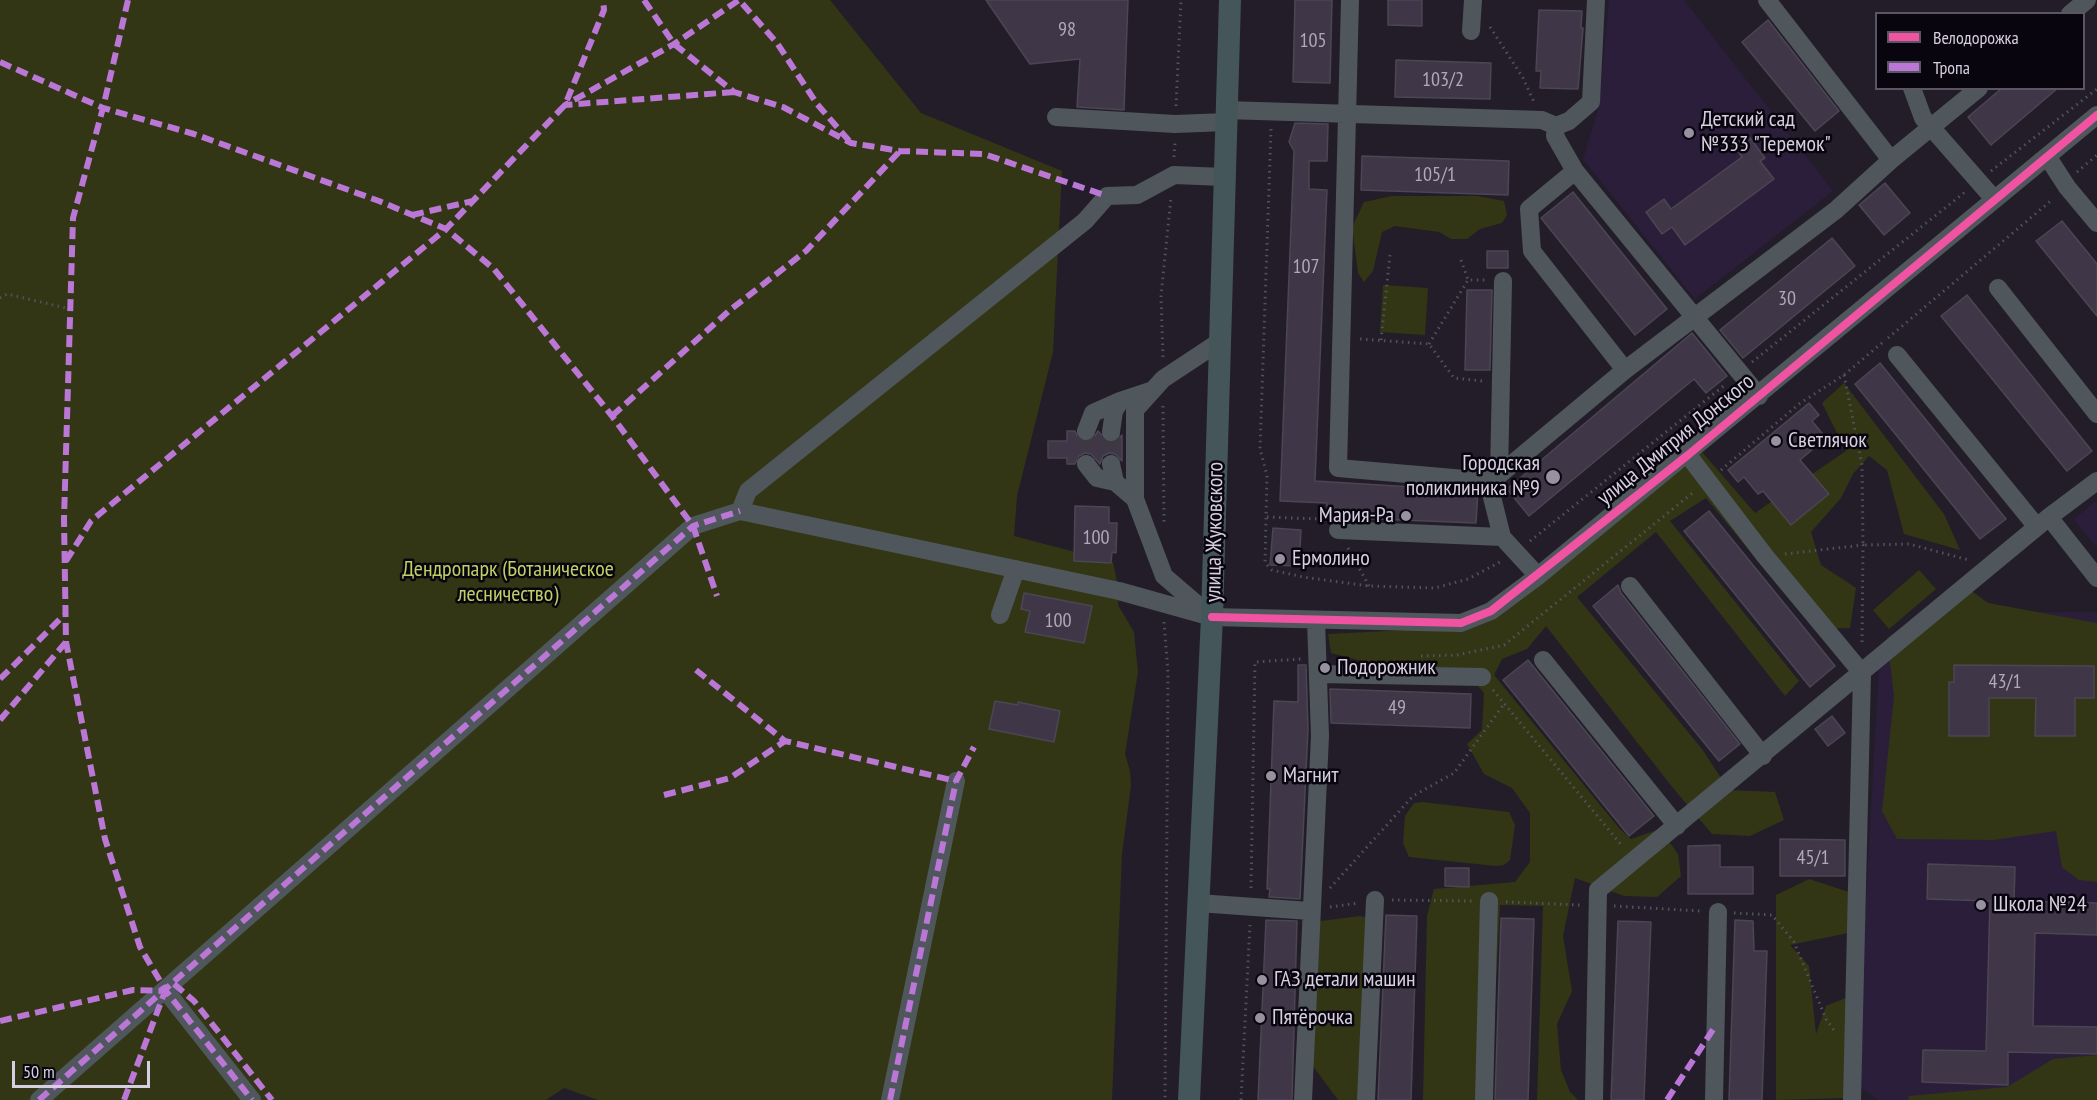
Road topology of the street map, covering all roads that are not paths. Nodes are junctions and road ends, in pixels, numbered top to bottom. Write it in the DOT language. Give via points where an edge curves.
graph roads {
  1 [pos="1230,0"];
  2 [pos="1350,0"];
  3 [pos="1473,0"];
  4 [pos="1596,0"];
  5 [pos="1767,0"];
  6 [pos="2086,0"];
  7 [pos="2072,12"];
  8 [pos="2097,13"];
  9 [pos="1471,31"];
  10 [pos="1913,90"];
  11 [pos="1977,90"];
  12 [pos="1347,114"];
  13 [pos="2097,115"];
  14 [pos="1226,116"];
  15 [pos="1056,117"];
  16 [pos="1549,123"];
  17 [pos="1931,129"];
  18 [pos="2047,156"];
  19 [pos="1892,160"];
  20 [pos="1575,171"];
  21 [pos="1224,177"];
  22 [pos="1994,199"];
  23 [pos="2097,223"];
  24 [pos="1503,281"];
  25 [pos="1998,288"];
  26 [pos="1694,318"];
  27 [pos="1219,342"];
  28 [pos="1898,355"];
  29 [pos="1625,370"];
  30 [pos="1157,385"];
  31 [pos="1759,396"];
  32 [pos="1120,401"];
  33 [pos="2097,414"];
  34 [pos="1086,431"];
  35 [pos="1111,432"];
  36 [pos="1688,455"];
  37 [pos="1086,464"];
  38 [pos="1493,478"];
  39 [pos="2097,481"];
  40 [pos="1135,499"];
  41 [pos="740,511"];
  42 [pos="2043,522"];
  43 [pos="1338,530"];
  44 [pos="1502,537"];
  45 [pos="1016,569"];
  46 [pos="1538,576"];
  47 [pos="2097,578"];
  48 [pos="1630,586"];
  49 [pos="1000,615"];
  50 [pos="1212,616"];
  51 [pos="1316,620"];
  52 [pos="1543,660"];
  53 [pos="1862,673"];
  54 [pos="1318,674"];
  55 [pos="1482,677"];
  56 [pos="1763,756"];
  57 [pos="956,781"];
  58 [pos="1677,826"];
  59 [pos="1375,900"];
  60 [pos="1489,901"];
  61 [pos="1198,903"];
  62 [pos="1310,910"];
  63 [pos="1718,912"];
  64 [pos="166,991"];
  65 [pos="39,1100"];
  66 [pos="252,1100"];
  67 [pos="890,1100"];
  68 [pos="1189,1100"];
  69 [pos="1303,1100"];
  70 [pos="1366,1100"];
  71 [pos="1484,1100"];
  72 [pos="1594,1100"];
  73 [pos="1714,1100"];
  74 [pos="1852,1100"];
  1 -- 14 [label="main road, улица Жуковского"];
  2 -- 12 [label="street"];
  3 -- 9 [label="street"];
  4 -- 16 [label="street" via="1591,102 1569,121"];
  5 -- 19 [label="street"];
  6 -- 7 [label="street"];
  6 -- 8 [label="street"];
  10 -- 17 [label="street"];
  11 -- 17 [label="street"];
  12 -- 14 [label="street" via="1271,112"];
  12 -- 16 [label="street"];
  12 -- 38 [label="street" via="1338,468"];
  13 -- 18 [label="street, улица Дмитрия Донского"];
  14 -- 15 [label="street" via="1175,124"];
  14 -- 21 [label="main road, улица Жуковского"];
  16 -- 20 [label="street"];
  17 -- 19 [label="street"];
  17 -- 22 [label="street"];
  18 -- 22 [label="street, улица Дмитрия Донского"];
  18 -- 23 [label="street"];
  19 -- 26 [label="street" via="1836,210"];
  20 -- 26 [label="street"];
  20 -- 29 [label="street" via="1529,209 1532,251"];
  21 -- 27 [label="main road, улица Жуковского"];
  21 -- 41 [label="street" via="1173,175 1137,195 1107,196 1085,221 748,491"];
  22 -- 31 [label="street, улица Дмитрия Донского"];
  24 -- 38 [label="street"];
  25 -- 33 [label="street"];
  26 -- 29 [label="street"];
  26 -- 31 [label="street"];
  27 -- 30 [label="street"];
  27 -- 50 [label="main road, улица Жуковского"];
  28 -- 42 [label="street"];
  29 -- 38 [label="street"];
  30 -- 32 [label="street"];
  30 -- 40 [label="street" via="1135,410"];
  31 -- 36 [label="street, улица Дмитрия Донского"];
  32 -- 34 [label="street" via="1093,413"];
  32 -- 35 [label="street"];
  36 -- 46 [label="street, улица Дмитрия Донского"];
  36 -- 53 [label="street"];
  37 -- 40 [label="street" via="1097,478 1113,473"];
  38 -- 44 [label="street"];
  39 -- 42 [label="street"];
  40 -- 50 [label="street" via="1164,576"];
  41 -- 45 [label="street, улица Дмитрия Донского" via="974,566"];
  41 -- 64 [label="street" via="693,526"];
  42 -- 47 [label="street"];
  42 -- 53 [label="street"];
  43 -- 44 [label="street"];
  44 -- 46 [label="street"];
  45 -- 49 [label="street"];
  45 -- 50 [label="street, улица Дмитрия Донского"];
  46 -- 51 [label="street, улица Дмитрия Донского" via="1491,611 1461,623"];
  48 -- 56 [label="street"];
  50 -- 51 [label="street, улица Дмитрия Донского"];
  50 -- 61 [label="main road, улица Жуковского"];
  51 -- 54 [label="street"];
  52 -- 58 [label="street"];
  53 -- 56 [label="street"];
  53 -- 74 [label="street"];
  54 -- 55 [label="street"];
  54 -- 62 [label="street" via="1320,736"];
  56 -- 58 [label="street"];
  57 -- 67 [label="street"];
  58 -- 72 [label="street" via="1598,890"];
  59 -- 70 [label="street"];
  60 -- 71 [label="street"];
  61 -- 62 [label="street"];
  61 -- 68 [label="main road, улица Жуковского"];
  62 -- 69 [label="street"];
  63 -- 73 [label="street"];
  64 -- 65 [label="street"];
  64 -- 66 [label="street"];
}
